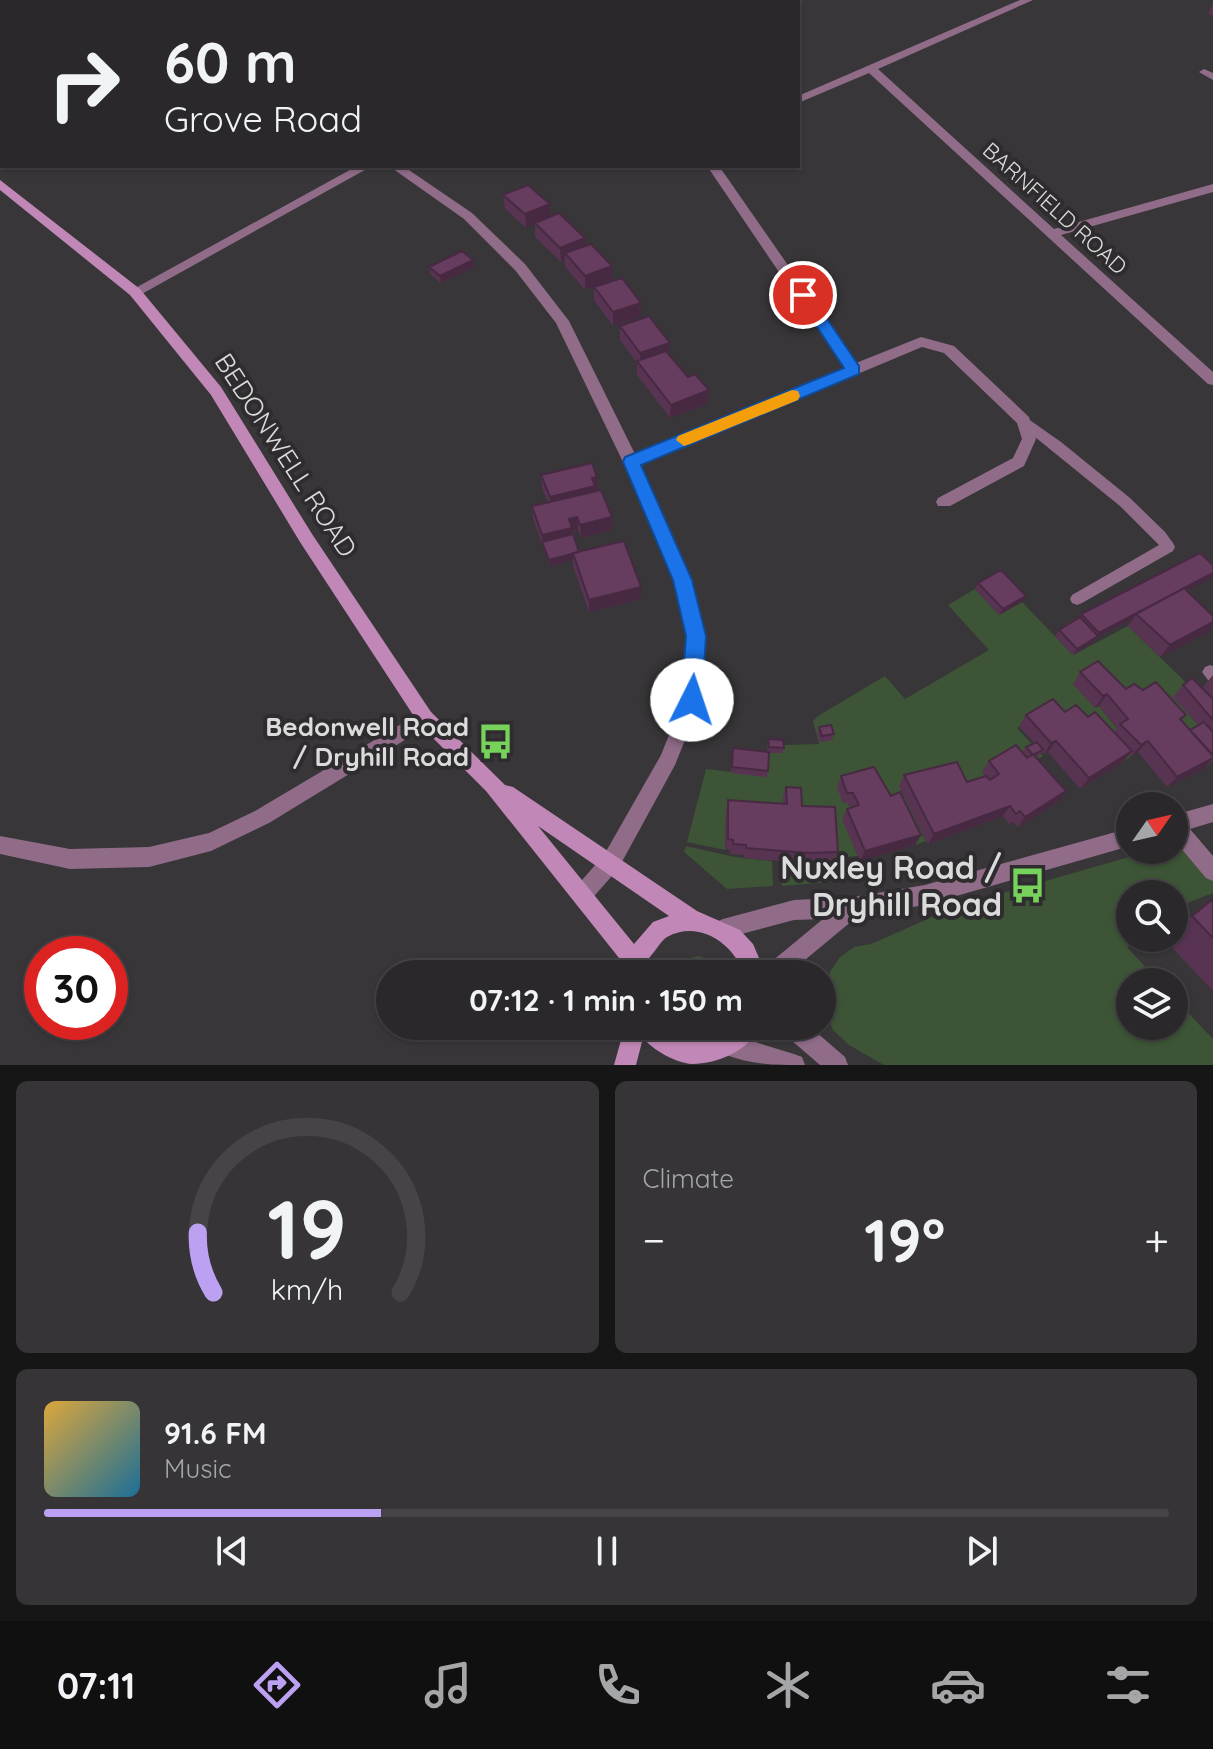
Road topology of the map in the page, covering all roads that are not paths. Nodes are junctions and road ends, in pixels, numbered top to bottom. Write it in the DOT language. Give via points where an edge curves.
graph roads {
  1 [pos="1028,0"];
  2 [pos="869,67"];
  3 [pos="800,99"];
  4 [pos="362,168"];
  5 [pos="398,168"];
  6 [pos="714,168"];
  7 [pos="0,184"];
  8 [pos="1213,188"];
  9 [pos="1053,233"];
  10 [pos="135,292"];
  11 [pos="853,370"];
  12 [pos="1213,380"];
  13 [pos="1024,421"];
  14 [pos="631,462"];
  15 [pos="944,502"];
  16 [pos="1077,599"];
  17 [pos="425,718"];
  18 [pos="493,785"];
  19 [pos="1213,813"];
  20 [pos="1188,820"];
  21 [pos="1116,841"];
  22 [pos="1188,841"];
  23 [pos="0,845"];
  24 [pos="611,862"];
  25 [pos="1213,871"];
  26 [pos="582,895"];
  27 [pos="853,907"];
  28 [pos="692,920"];
  29 [pos="723,929"];
  30 [pos="628,960"];
  31 [pos="638,960"];
  32 [pos="750,960"];
  33 [pos="789,960"];
  34 [pos="632,1040"];
  35 [pos="659,1040"];
  36 [pos="734,1040"];
  37 [pos="808,1040"];
  38 [pos="729,1045"];
  39 [pos="687,1059"];
  40 [pos="625,1065"];
  41 [pos="794,1065"];
  42 [pos="837,1065"];
  1 -- 2 [label="street"];
  2 -- 3 [label="street"];
  2 -- 9 [label="street, BARNFIELD ROAD"];
  4 -- 10 [label="street"];
  5 -- 14 [label="street" via="468,216 520,267 562,321"];
  6 -- 11 [label="street"];
  7 -- 10 [label="street, BEDONWELL ROAD"];
  8 -- 9 [label="street"];
  9 -- 12 [label="street, BARNFIELD ROAD"];
  10 -- 17 [label="street, BEDONWELL ROAD" via="216,391"];
  11 -- 13 [label="street" via="921,342 949,349"];
  11 -- 14 [label="street"];
  13 -- 15 [label="street" via="1029,439 1019,462"];
  13 -- 16 [label="lane" via="1165,539 1168,547"];
  14 -- 24 [label="street" via="682,580 696,636 692,700 668,759"];
  17 -- 18 [label="street, BEDONWELL ROAD"];
  17 -- 23 [label="street" via="211,842 149,857 70,859"];
  18 -- 24 [label="street, BEDONWELL ROAD"];
  18 -- 26 [label="street, BEDONWELL ROAD"];
  19 -- 20 [label="street"];
  21 -- 27 [label="street" via="925,895"];
  22 -- 25 [label="street"];
  24 -- 26 [label="street"];
  24 -- 28 [label="street, BEDONWELL ROAD"];
  26 -- 30 [label="street, BEDONWELL ROAD"];
  27 -- 29 [label="street" via="794,910"];
  27 -- 33 [label="street"];
  28 -- 29 [label="street, BEDONWELL ROAD"];
  28 -- 31 [label="street, BEDONWELL ROAD" via="660,929"];
  29 -- 32 [label="street"];
  34 -- 40 [label="street"];
  35 -- 39 [label="street"];
  36 -- 38 [label="street"];
  37 -- 42 [label="street"];
  38 -- 39 [label="street"];
  38 -- 41 [label="street"];
}
